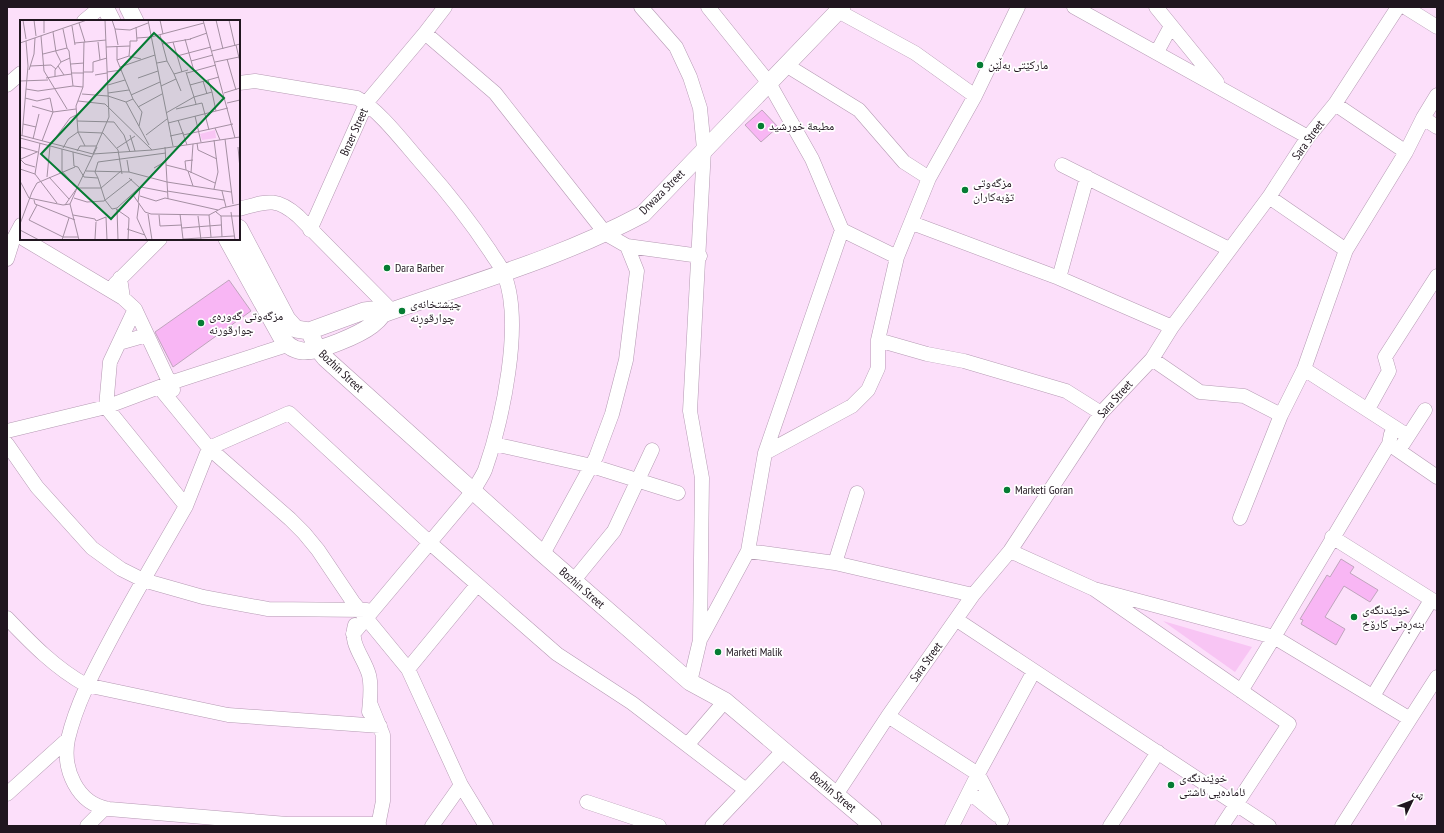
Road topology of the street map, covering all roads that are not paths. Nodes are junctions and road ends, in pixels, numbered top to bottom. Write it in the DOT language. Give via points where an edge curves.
graph roads {
  1 [pos="101,7"];
  2 [pos="105,7"];
  3 [pos="128,7"];
  4 [pos="445,7"];
  5 [pos="641,7"];
  6 [pos="708,7"];
  7 [pos="1074,7"];
  8 [pos="1156,7"];
  9 [pos="1398,7"];
  10 [pos="1405,7"];
  11 [pos="840,9"];
  12 [pos="1013,10"];
  13 [pos="85,20"];
  14 [pos="112,20"];
  15 [pos="134,20"];
  16 [pos="1171,26"];
  17 [pos="1437,27"];
  18 [pos="425,33"];
  19 [pos="1157,52"];
  20 [pos="786,65"];
  21 [pos="20,74"];
  22 [pos="240,83"];
  23 [pos="769,83"];
  24 [pos="7,85"];
  25 [pos="1221,87"];
  26 [pos="1437,95"];
  27 [pos="975,96"];
  28 [pos="366,102"];
  29 [pos="1335,104"];
  30 [pos="1423,118"];
  31 [pos="1437,128"];
  32 [pos="1308,137"];
  33 [pos="704,149"];
  34 [pos="1406,152"];
  35 [pos="1062,165"];
  36 [pos="1087,177"];
  37 [pos="929,178"];
  38 [pos="1269,197"];
  39 [pos="240,209"];
  40 [pos="912,223"];
  41 [pos="240,230"];
  42 [pos="310,230"];
  43 [pos="842,230"];
  44 [pos="18,233"];
  45 [pos="606,234"];
  46 [pos="29,240"];
  47 [pos="159,240"];
  48 [pos="228,240"];
  49 [pos="627,246"];
  50 [pos="1229,249"];
  51 [pos="1346,250"];
  52 [pos="700,256"];
  53 [pos="897,257"];
  54 [pos="7,259"];
  55 [pos="504,273"];
  56 [pos="1437,277"];
  57 [pos="120,278"];
  58 [pos="1059,278"];
  59 [pos="110,290"];
  60 [pos="123,298"];
  61 [pos="135,309"];
  62 [pos="388,313"];
  63 [pos="1172,327"];
  64 [pos="309,331"];
  65 [pos="147,335"];
  66 [pos="878,340"];
  67 [pos="119,343"];
  68 [pos="287,345"];
  69 [pos="317,348"];
  70 [pos="1152,359"];
  71 [pos="1304,369"];
  72 [pos="164,385"];
  73 [pos="106,407"];
  74 [pos="1368,409"];
  75 [pos="1425,410"];
  76 [pos="1101,413"];
  77 [pos="1281,415"];
  78 [pos="7,431"];
  79 [pos="1408,436"];
  80 [pos="1393,443"];
  81 [pos="7,444"];
  82 [pos="494,444"];
  83 [pos="209,448"];
  84 [pos="652,450"];
  85 [pos="765,453"];
  86 [pos="592,466"];
  87 [pos="1437,477"];
  88 [pos="639,480"];
  89 [pos="473,491"];
  90 [pos="678,493"];
  91 [pos="857,493"];
  92 [pos="186,506"];
  93 [pos="1240,518"];
  94 [pos="1332,538"];
  95 [pos="430,543"];
  96 [pos="748,551"];
  97 [pos="1010,551"];
  98 [pos="543,554"];
  99 [pos="835,563"];
  100 [pos="143,580"];
  101 [pos="574,580"];
  102 [pos="476,585"];
  103 [pos="1094,589"];
  104 [pos="973,595"];
  105 [pos="1434,602"];
  106 [pos="366,612"];
  107 [pos="7,618"];
  108 [pos="957,620"];
  109 [pos="1274,637"];
  110 [pos="700,640"];
  111 [pos="408,669"];
  112 [pos="1034,671"];
  113 [pos="1437,677"];
  114 [pos="690,682"];
  115 [pos="86,685"];
  116 [pos="1241,691"];
  117 [pos="1373,696"];
  118 [pos="725,701"];
  119 [pos="888,716"];
  120 [pos="1410,719"];
  121 [pos="374,725"];
  122 [pos="68,739"];
  123 [pos="688,744"];
  124 [pos="783,751"];
  125 [pos="1158,752"];
  126 [pos="978,774"];
  127 [pos="461,785"];
  128 [pos="746,790"];
  129 [pos="969,792"];
  130 [pos="7,794"];
  131 [pos="836,795"];
  132 [pos="587,802"];
  133 [pos="1235,804"];
  134 [pos="100,814"];
  135 [pos="1006,823"];
  136 [pos="287,825"];
  137 [pos="360,825"];
  138 [pos="379,825"];
  139 [pos="87,826"];
  140 [pos="432,826"];
  141 [pos="486,826"];
  142 [pos="659,826"];
  143 [pos="712,826"];
  144 [pos="873,826"];
  145 [pos="952,826"];
  146 [pos="1110,826"];
  147 [pos="1222,826"];
  148 [pos="1269,826"];
  149 [pos="1342,826"];
  1 -- 13 [label="street"];
  2 -- 14 [label="street"];
  3 -- 15 [label="street"];
  4 -- 18 [label="street, Bnzer Street"];
  5 -- 33 [label="street" via="676,47 690,77 700,108"];
  6 -- 23 [label="street"];
  7 -- 19 [label="street"];
  8 -- 16 [label="street"];
  9 -- 29 [label="street, Sara Street"];
  10 -- 17 [label="street"];
  11 -- 20 [label="street, Drwaza Street"];
  11 -- 27 [label="street" via="915,53"];
  12 -- 27 [label="street"];
  16 -- 19 [label="street"];
  16 -- 25 [label="street"];
  18 -- 28 [label="street, Bnzer Street"];
  18 -- 45 [label="street" via="495,93"];
  19 -- 25 [label="street"];
  20 -- 23 [label="street, Drwaza Street"];
  20 -- 37 [label="street" via="859,110 904,162"];
  21 -- 24 [label="street"];
  22 -- 28 [label="street" via="256,82 357,98"];
  23 -- 33 [label="street, Drwaza Street"];
  23 -- 43 [label="street" via="812,159"];
  25 -- 32 [label="street"];
  26 -- 30 [label="street"];
  27 -- 37 [label="street"];
  28 -- 42 [label="street, Bnzer Street"];
  28 -- 55 [label="street" via="406,145 477,230"];
  29 -- 32 [label="street, Sara Street"];
  29 -- 34 [label="street"];
  30 -- 31 [label="street"];
  30 -- 34 [label="street"];
  32 -- 38 [label="street, Sara Street"];
  33 -- 45 [label="street, Drwaza Street" via="643,214"];
  33 -- 52 [label="street"];
  34 -- 51 [label="street"];
  35 -- 36 [label="street"];
  36 -- 50 [label="street"];
  36 -- 58 [label="street"];
  37 -- 40 [label="street"];
  38 -- 50 [label="street, Sara Street"];
  38 -- 51 [label="street"];
  39 -- 42 [label="street" via="265,202 284,204"];
  40 -- 53 [label="street"];
  40 -- 58 [label="street"];
  41 -- 64 [label="street" via="288,319 296,329"];
  42 -- 62 [label="street"];
  43 -- 53 [label="street"];
  43 -- 85 [label="street"];
  44 -- 54 [label="street"];
  45 -- 49 [label="street"];
  45 -- 55 [label="street, Drwaza Street"];
  46 -- 59 [label="street"];
  47 -- 57 [label="street"];
  48 -- 68 [label="street"];
  49 -- 52 [label="street"];
  49 -- 86 [label="street" via="637,271 626,360 612,414"];
  50 -- 63 [label="street, Sara Street"];
  51 -- 71 [label="street"];
  52 -- 110 [label="street" via="690,411 702,472"];
  53 -- 66 [label="street"];
  55 -- 62 [label="street, Drwaza Street"];
  55 -- 82 [label="street" via="511,308 512,346"];
  56 -- 74 [label="street" via="1385,357 1389,371"];
  57 -- 59 [label="street"];
  57 -- 60 [label="street"];
  58 -- 63 [label="street"];
  59 -- 60 [label="street"];
  60 -- 61 [label="street"];
  61 -- 65 [label="street"];
  61 -- 67 [label="street"];
  62 -- 64 [label="street, Drwaza Street" via="372,310 356,312"];
  62 -- 69 [label="street, Drwaza Street" via="365,329"];
  63 -- 70 [label="street, Sara Street"];
  64 -- 69 [label="street, Bozhin Street"];
  65 -- 67 [label="street"];
  65 -- 72 [label="street"];
  66 -- 76 [label="street" via="964,361 1066,391"];
  66 -- 85 [label="street" via="878,368 868,390 852,406"];
  67 -- 73 [label="street" via="110,362"];
  68 -- 69 [label="street, Drwaza Street" via="302,351"];
  68 -- 72 [label="street"];
  69 -- 89 [label="street, Bozhin Street"];
  70 -- 76 [label="street, Sara Street"];
  70 -- 77 [label="street" via="1200,392 1244,396"];
  71 -- 74 [label="street"];
  71 -- 77 [label="street"];
  72 -- 73 [label="street"];
  72 -- 83 [label="street"];
  73 -- 78 [label="street"];
  73 -- 92 [label="street"];
  74 -- 79 [label="street"];
  75 -- 79 [label="street"];
  76 -- 97 [label="street, Sara Street"];
  77 -- 93 [label="street"];
  79 -- 80 [label="street"];
  80 -- 87 [label="street"];
  80 -- 94 [label="street"];
  81 -- 100 [label="street" via="37,487 87,544 121,569"];
  82 -- 86 [label="street"];
  82 -- 89 [label="street" via="485,471"];
  83 -- 92 [label="street"];
  83 -- 95 [label="street" via="289,413"];
  83 -- 106 [label="street" via="304,533"];
  84 -- 88 [label="street"];
  85 -- 96 [label="street"];
  86 -- 88 [label="street"];
  86 -- 98 [label="street"];
  88 -- 90 [label="street"];
  88 -- 101 [label="street" via="614,532"];
  89 -- 95 [label="street"];
  89 -- 98 [label="street, Bozhin Street"];
  91 -- 99 [label="street"];
  92 -- 100 [label="street"];
  94 -- 105 [label="street"];
  94 -- 109 [label="street"];
  95 -- 102 [label="street"];
  95 -- 106 [label="street"];
  96 -- 99 [label="street"];
  96 -- 110 [label="street"];
  97 -- 103 [label="street"];
  97 -- 104 [label="street, Sara Street"];
  98 -- 101 [label="street, Bozhin Street"];
  99 -- 104 [label="street"];
  100 -- 106 [label="street" via="203,597 252,607"];
  100 -- 115 [label="street"];
  101 -- 114 [label="street, Bozhin Street"];
  102 -- 111 [label="street"];
  102 -- 123 [label="street" via="557,654 632,703"];
  103 -- 109 [label="street"];
  103 -- 116 [label="street"];
  104 -- 108 [label="street, Sara Street"];
  105 -- 117 [label="street"];
  106 -- 111 [label="street"];
  106 -- 121 [label="street" via="353,634 369,676"];
  107 -- 115 [label="street" via="52,661"];
  108 -- 112 [label="street"];
  108 -- 119 [label="street, Sara Street"];
  109 -- 116 [label="street"];
  109 -- 117 [label="street"];
  110 -- 114 [label="street"];
  111 -- 127 [label="street"];
  112 -- 125 [label="street"];
  112 -- 126 [label="street"];
  113 -- 120 [label="street"];
  114 -- 118 [label="street, Bozhin Street"];
  115 -- 121 [label="street" via="228,715"];
  115 -- 122 [label="street"];
  116 -- 133 [label="street" via="1289,724"];
  117 -- 120 [label="street"];
  118 -- 123 [label="street"];
  118 -- 124 [label="street, Bozhin Street"];
  119 -- 126 [label="street"];
  119 -- 131 [label="street, Sara Street"];
  120 -- 149 [label="street"];
  121 -- 138 [label="street" via="384,735 383,801"];
  122 -- 130 [label="street"];
  122 -- 134 [label="street" via="70,775 82,794"];
  123 -- 128 [label="street"];
  124 -- 128 [label="street"];
  124 -- 131 [label="street, Bozhin Street"];
  125 -- 133 [label="street"];
  125 -- 146 [label="street"];
  126 -- 129 [label="street"];
  126 -- 135 [label="street"];
  127 -- 140 [label="street"];
  127 -- 141 [label="street"];
  128 -- 143 [label="street"];
  129 -- 135 [label="street"];
  129 -- 145 [label="street"];
  131 -- 144 [label="street, Bozhin Street"];
  132 -- 142 [label="street"];
  133 -- 147 [label="street"];
  133 -- 148 [label="street"];
  134 -- 136 [label="street"];
  134 -- 139 [label="street"];
  136 -- 137 [label="street"];
  137 -- 138 [label="street"];
}
